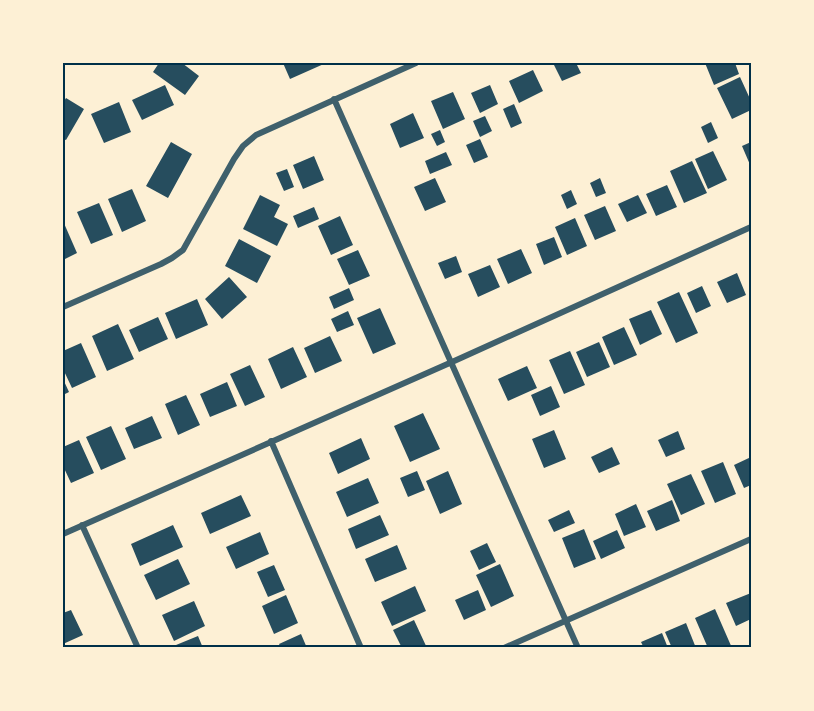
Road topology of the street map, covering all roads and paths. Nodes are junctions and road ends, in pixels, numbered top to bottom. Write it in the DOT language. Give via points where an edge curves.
graph roads {
  1 [pos="416,63"];
  2 [pos="334,99"];
  3 [pos="751,227"];
  4 [pos="63,307"];
  5 [pos="452,362"];
  6 [pos="271,441"];
  7 [pos="82,525"];
  8 [pos="63,534"];
  9 [pos="751,539"];
  10 [pos="567,621"];
  11 [pos="138,648"];
  12 [pos="361,648"];
  13 [pos="504,648"];
  14 [pos="578,648"];
  1 -- 2 [label="street"];
  2 -- 4 [label="street" via="265,130 243,146 183,250"];
  2 -- 5 [label="street"];
  3 -- 5 [label="street"];
  5 -- 6 [label="street"];
  5 -- 10 [label="street"];
  6 -- 7 [label="street"];
  6 -- 12 [label="street"];
  7 -- 8 [label="street"];
  7 -- 11 [label="street"];
  9 -- 10 [label="street"];
  10 -- 13 [label="street"];
  10 -- 14 [label="street"];
}
